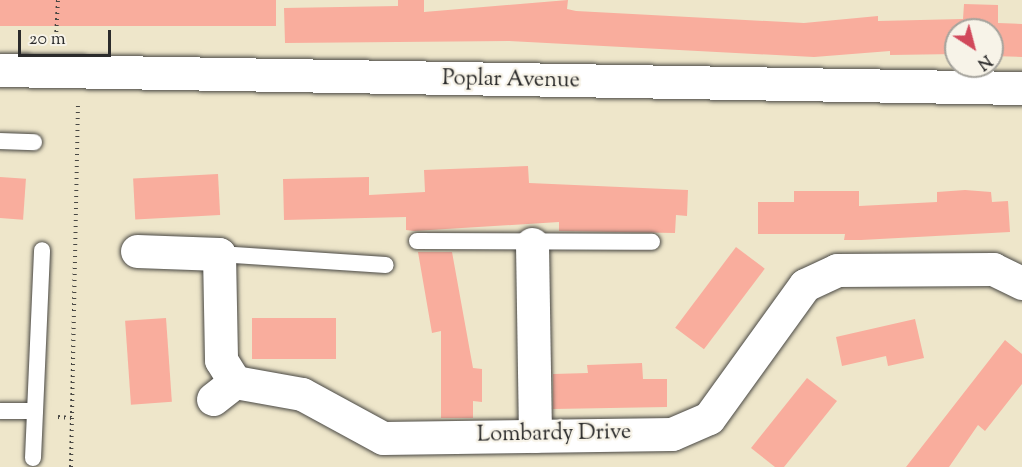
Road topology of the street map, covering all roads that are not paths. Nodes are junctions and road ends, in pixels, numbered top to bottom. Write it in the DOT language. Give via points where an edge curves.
graph roads {
  1 [pos="0,70"];
  2 [pos="1022,88"];
  3 [pos="0,141"];
  4 [pos="34,142"];
  5 [pos="417,241"];
  6 [pos="652,242"];
  7 [pos="532,244"];
  8 [pos="42,250"];
  9 [pos="137,252"];
  10 [pos="219,254"];
  11 [pos="386,265"];
  12 [pos="1022,283"];
  13 [pos="0,411"];
  14 [pos="35,411"];
  15 [pos="535,436"];
  16 [pos="33,458"];
  1 -- 2 [label="street, Poplar Avenue"];
  3 -- 4 [label="lane"];
  5 -- 7 [label="lane"];
  6 -- 7 [label="lane" via="601,238"];
  7 -- 15 [label="street"];
  8 -- 14 [label="lane"];
  9 -- 10 [label="street"];
  10 -- 11 [label="lane"];
  10 -- 15 [label="street, Lombardy Drive" via="224,391 302,394 383,438"];
  12 -- 15 [label="street, Lombardy Drive" via="993,269 837,270 805,285 709,418 672,434"];
  13 -- 14 [label="lane"];
  14 -- 16 [label="lane"];
}
